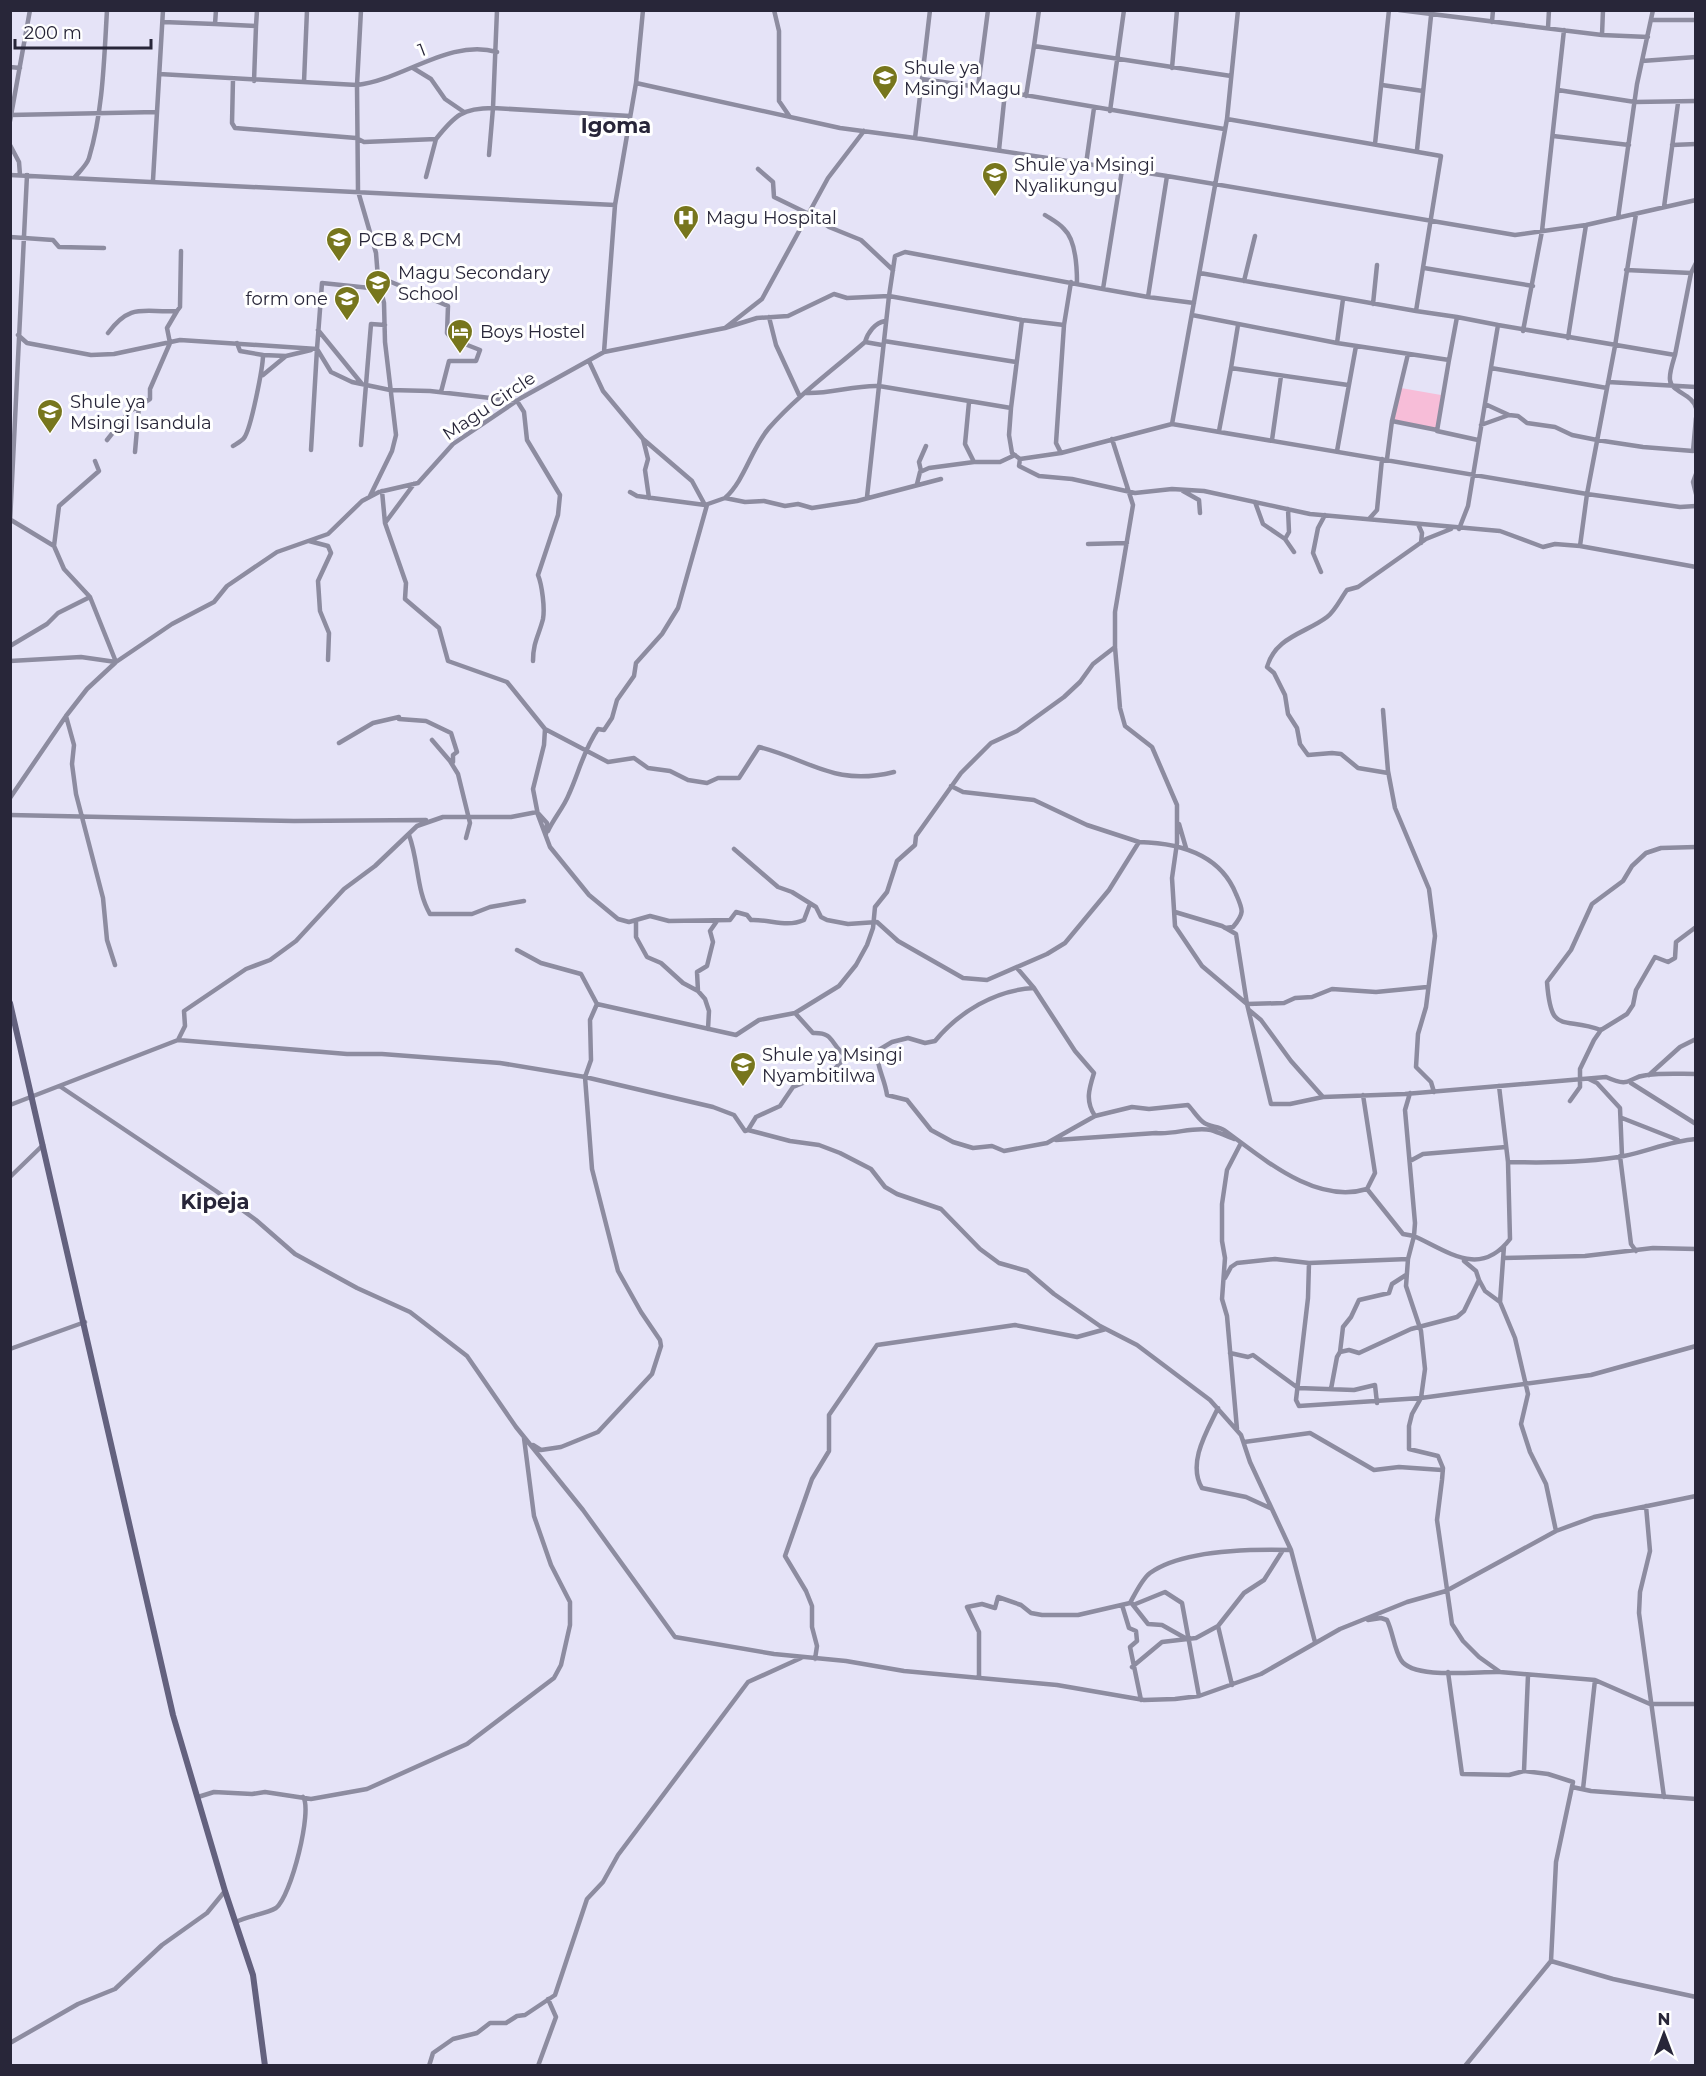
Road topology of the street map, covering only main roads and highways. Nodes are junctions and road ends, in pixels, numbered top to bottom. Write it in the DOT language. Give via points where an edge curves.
graph roads {
  1 [pos="10,1003"];
  2 [pos="265,2066"];
  1 -- 2 [label="main road" via="173,1715 225,1892 254,1975"];
}
